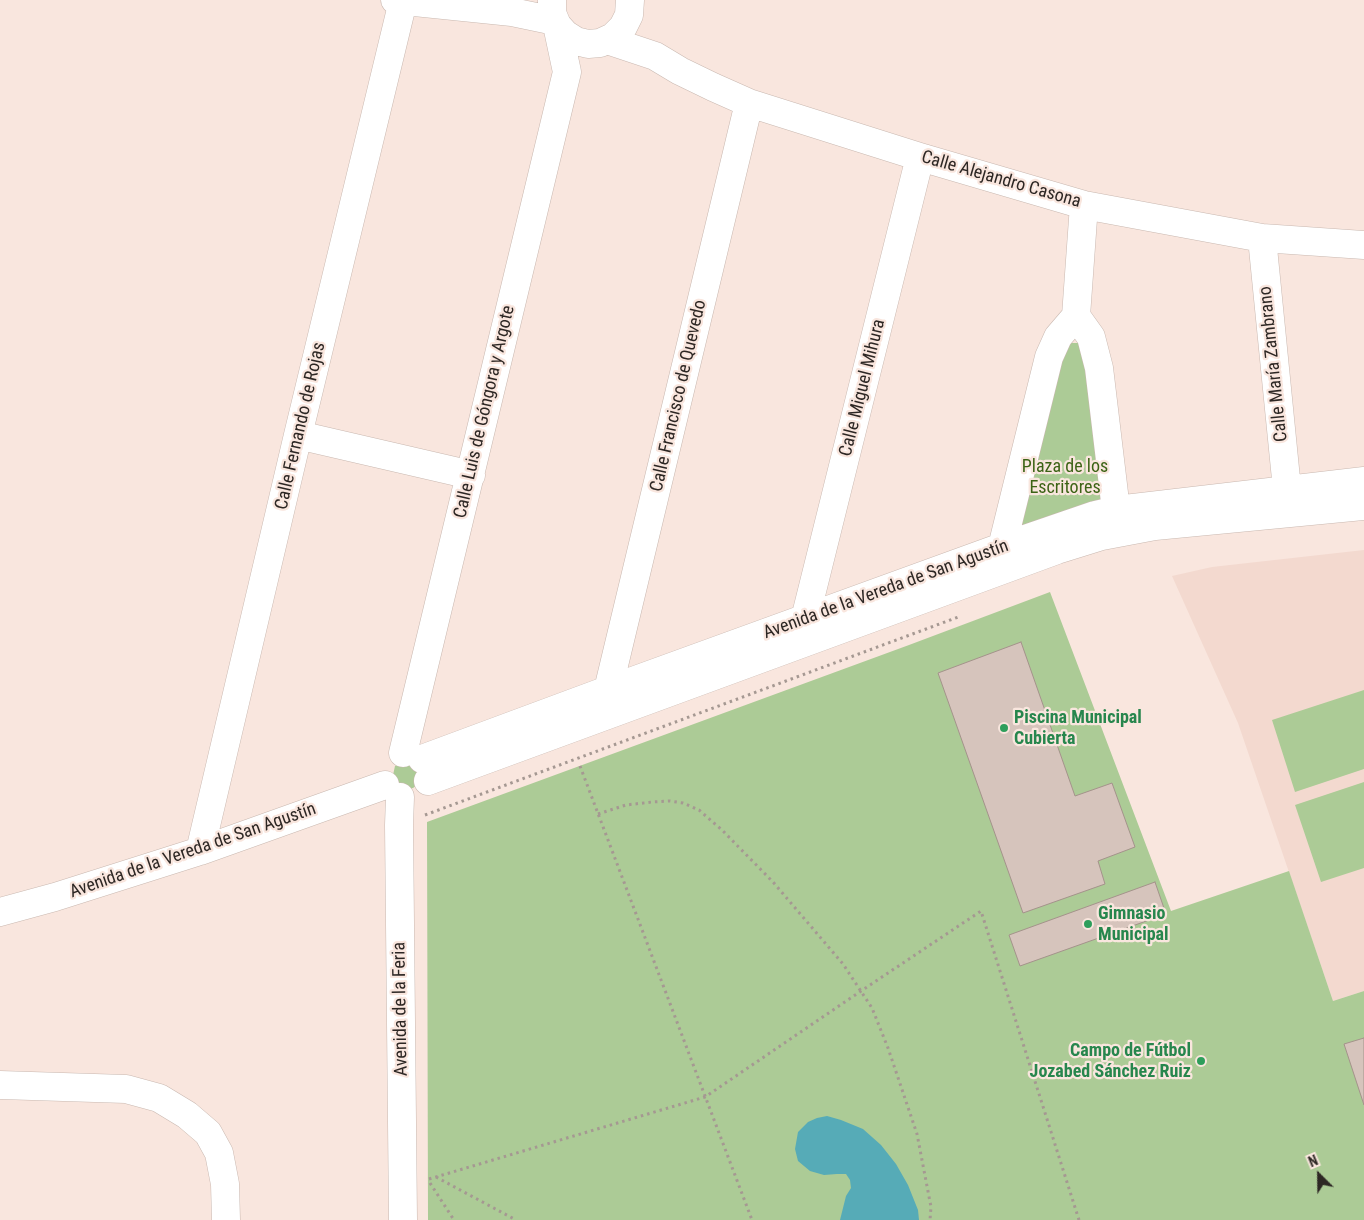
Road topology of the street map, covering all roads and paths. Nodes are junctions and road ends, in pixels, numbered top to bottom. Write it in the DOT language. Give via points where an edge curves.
graph roads {
  1 [pos="399,0"];
  2 [pos="630,1"];
  3 [pos="523,6"];
  4 [pos="554,15"];
  5 [pos="602,41"];
  6 [pos="655,56"];
  7 [pos="567,72"];
  8 [pos="749,103"];
  9 [pos="920,156"];
  10 [pos="1084,205"];
  11 [pos="1262,238"];
  12 [pos="1364,245"];
  13 [pos="1076,316"];
  14 [pos="298,435"];
  15 [pos="471,475"];
  16 [pos="1364,481"];
  17 [pos="1287,489"];
  18 [pos="1364,506"];
  19 [pos="1116,510"];
  20 [pos="1002,547"];
  21 [pos="968,613"];
  22 [pos="805,620"];
  23 [pos="608,690"];
  24 [pos="418,764"];
  25 [pos="580,766"];
  26 [pos="393,791"];
  27 [pos="598,814"];
  28 [pos="399,825"];
  29 [pos="200,851"];
  30 [pos="1,918"];
  31 [pos="861,991"];
  32 [pos="0,1085"];
  33 [pos="706,1097"];
  34 [pos="436,1177"];
  35 [pos="226,1220"];
  36 [pos="403,1220"];
  37 [pos="454,1220"];
  38 [pos="516,1220"];
  39 [pos="752,1220"];
  40 [pos="930,1220"];
  41 [pos="1079,1220"];
  1 -- 3 [label="street"];
  1 -- 14 [label="street, Calle Fernando de Rojas"];
  2 -- 5 [label="street" via="629,15 623,27 613,37"];
  2 -- 6 [label="street"];
  3 -- 4 [label="street"];
  4 -- 5 [label="street, Calle Alejandro Casona" via="565,34 576,41 588,44"];
  4 -- 7 [label="street, Calle Luis de Góngora y Argote"];
  5 -- 6 [label="street, Calle Alejandro Casona"];
  5 -- 7 [label="street"];
  6 -- 8 [label="street, Calle Alejandro Casona"];
  7 -- 15 [label="street, Calle Luis de Góngora y Argote"];
  8 -- 9 [label="street, Calle Alejandro Casona"];
  8 -- 23 [label="street, Calle Francisco de Quevedo"];
  9 -- 10 [label="street, Calle Alejandro Casona"];
  9 -- 22 [label="street, Calle Miguel Mihura"];
  10 -- 11 [label="street, Calle Alejandro Casona"];
  10 -- 13 [label="street"];
  11 -- 12 [label="street, Calle Alejandro Casona"];
  11 -- 17 [label="street, Calle María Zambrano"];
  13 -- 19 [label="street" via="1091,337 1099,368"];
  13 -- 20 [label="street" via="1058,337 1049,357"];
  14 -- 15 [label="street"];
  14 -- 29 [label="street, Calle Fernando de Rojas"];
  15 -- 24 [label="street, Calle Luis de Góngora y Argote"];
  16 -- 17 [label="street, Avenida de la Vereda de San Agustín"];
  17 -- 19 [label="street, Avenida de la Vereda de San Agustín"];
  18 -- 24 [label="street, Avenida de la Vereda de San Agustín" via="1155,526 1102,536"];
  19 -- 20 [label="street, Avenida de la Vereda de San Agustín"];
  20 -- 22 [label="street, Avenida de la Vereda de San Agustín"];
  21 -- 28 [label="path"];
  22 -- 23 [label="street, Avenida de la Vereda de San Agustín"];
  23 -- 24 [label="street, Avenida de la Vereda de San Agustín"];
  24 -- 26 [label="street" via="425,788 408,798"];
  24 -- 26 [label="street" via="396,755 390,759 384,778"];
  25 -- 27 [label="path"];
  26 -- 28 [label="street, Avenida de la Feria"];
  26 -- 29 [label="street, Avenida de la Vereda de San Agustín"];
  27 -- 31 [label="path" via="626,805 670,801 699,810 773,882 843,964"];
  27 -- 33 [label="path"];
  28 -- 36 [label="street, Avenida de la Feria"];
  29 -- 30 [label="street, Avenida de la Vereda de San Agustín" via="54,897"];
  31 -- 33 [label="path"];
  31 -- 40 [label="path" via="872,1008 888,1048 917,1134 931,1207"];
  31 -- 41 [label="path" via="981,911"];
  32 -- 35 [label="street" via="126,1089 159,1098 208,1133 219,1153 225,1184"];
  33 -- 34 [label="path"];
  33 -- 39 [label="path"];
  34 -- 37 [label="path" via="428,1180"];
  34 -- 38 [label="path"];
}
